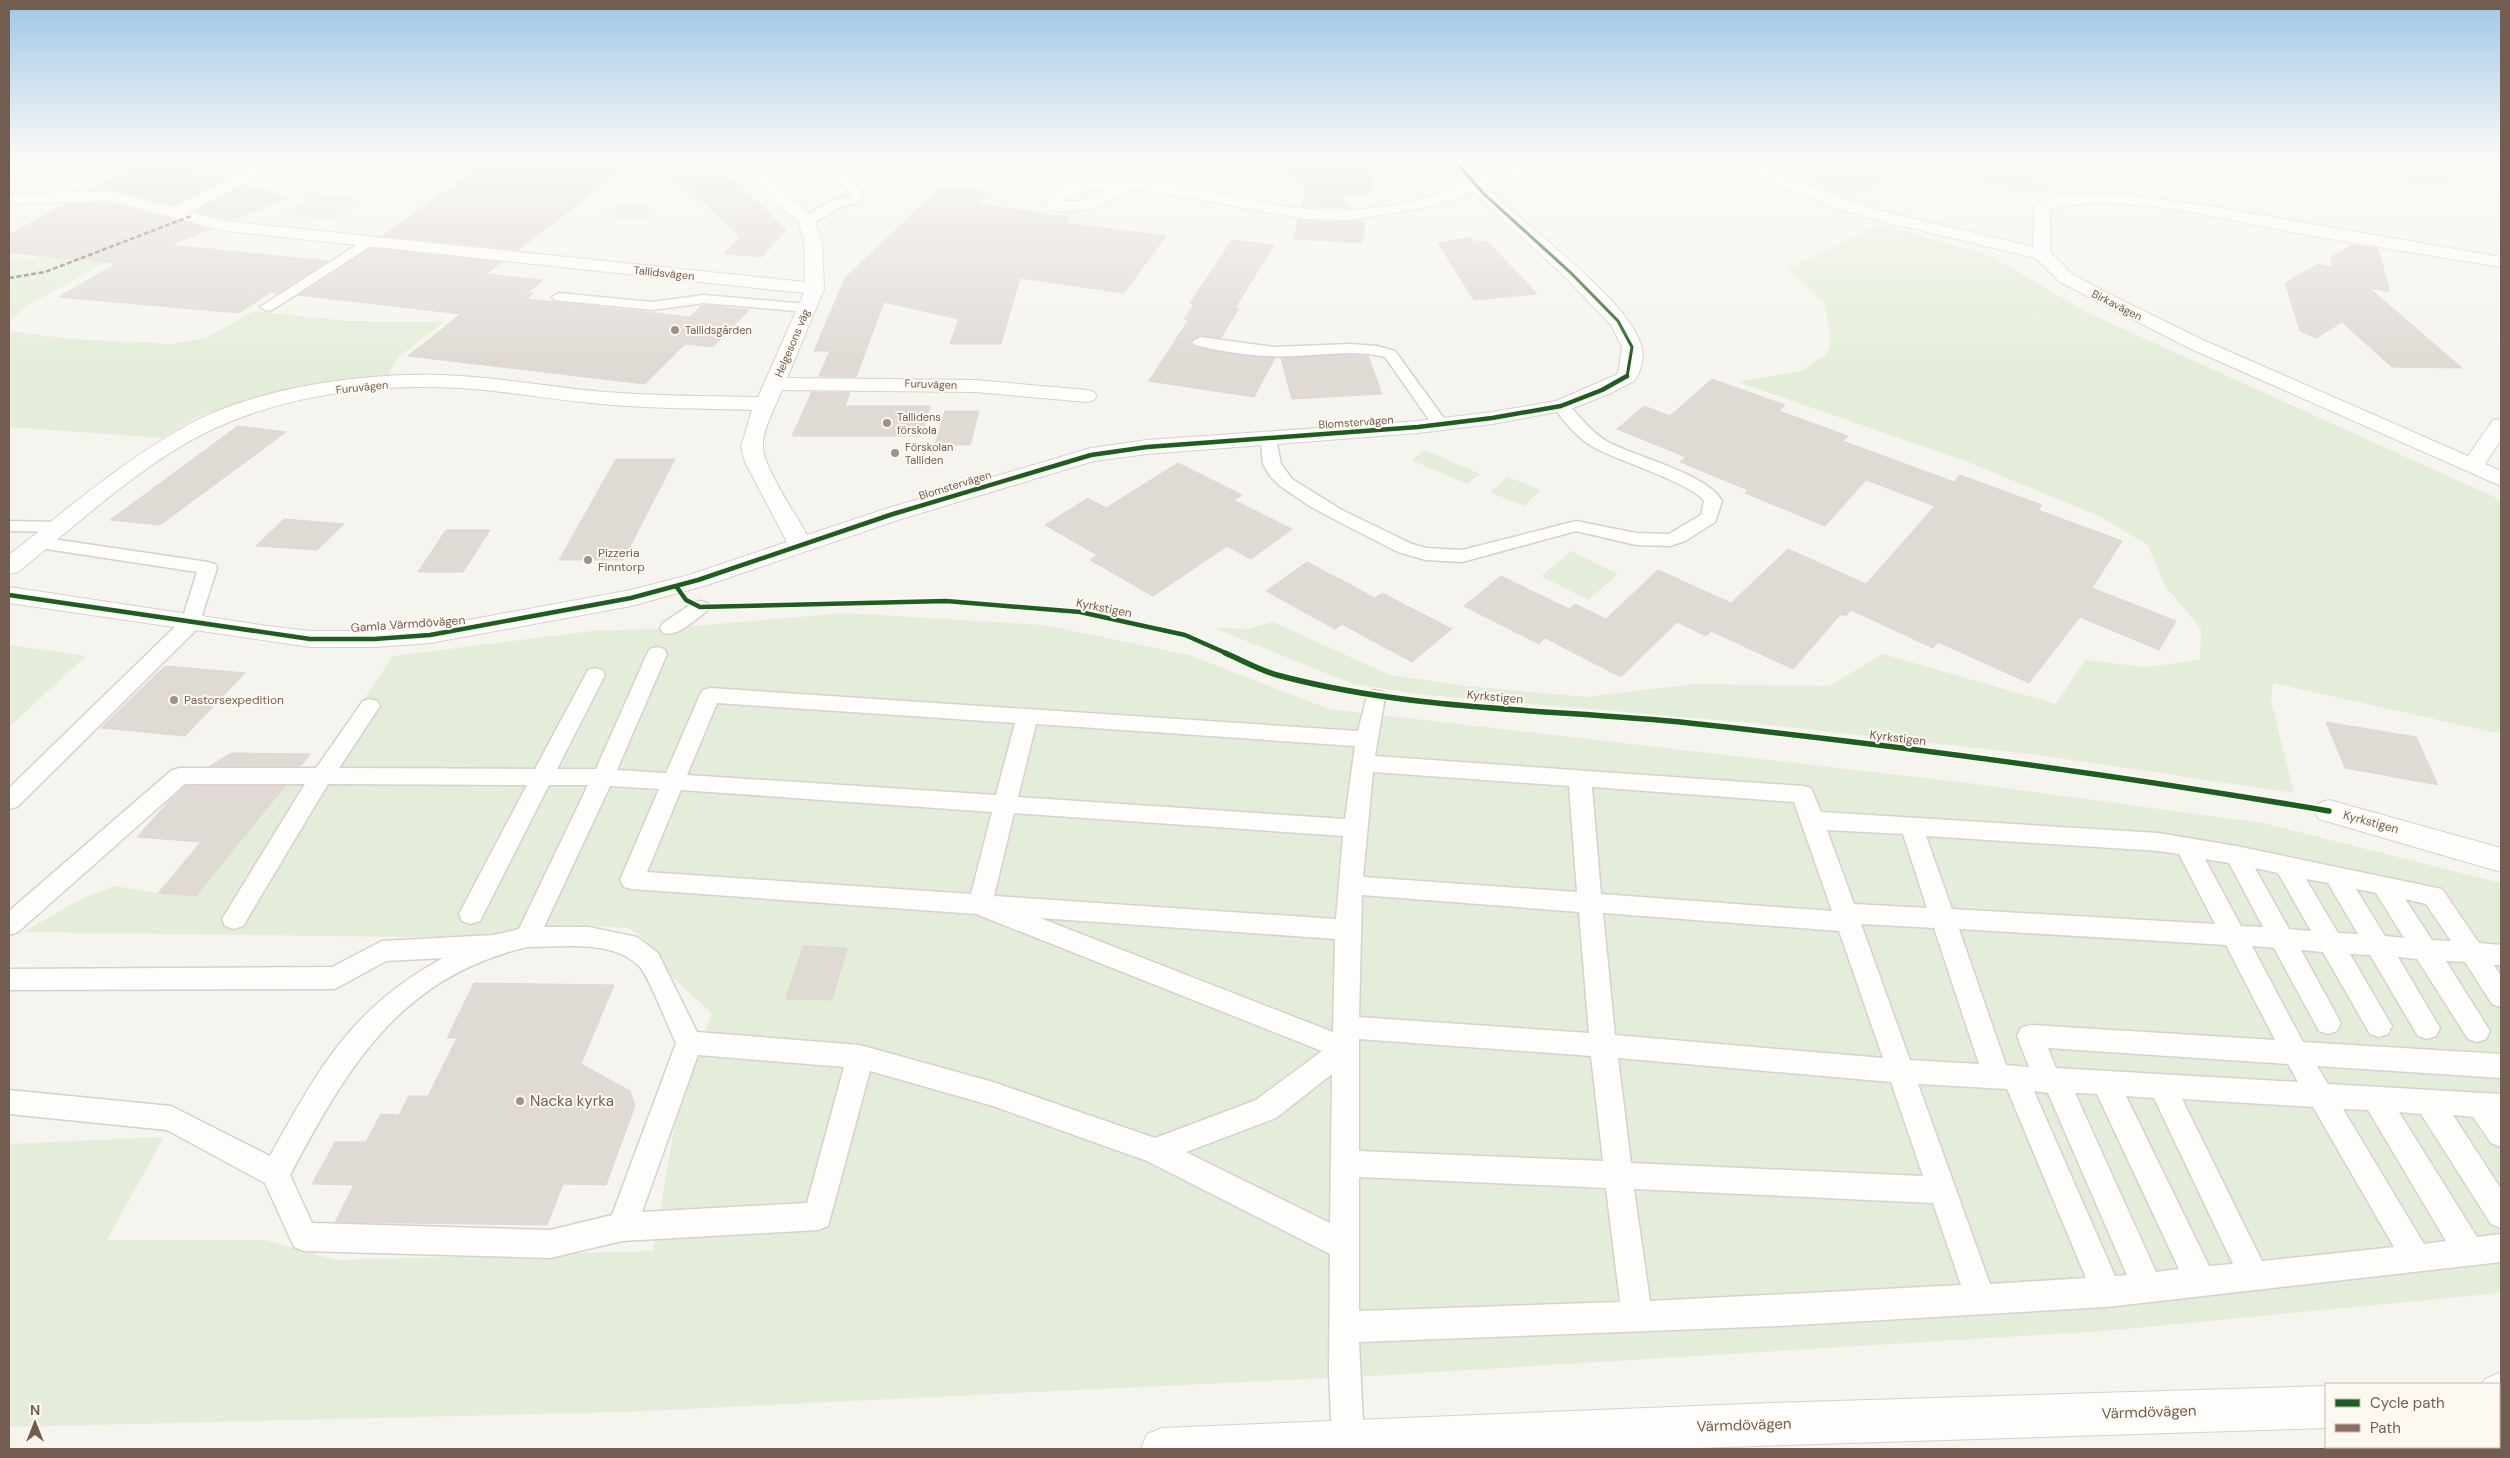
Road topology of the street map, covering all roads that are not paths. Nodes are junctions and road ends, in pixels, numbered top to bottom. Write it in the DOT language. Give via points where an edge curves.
graph roads {
  1 [pos="235,227"];
  2 [pos="809,227"];
  3 [pos="1522,227"];
  4 [pos="1929,227"];
  5 [pos="2042,227"];
  6 [pos="2296,227"];
  7 [pos="370,241"];
  8 [pos="2042,254"];
  9 [pos="2501,262"];
  10 [pos="815,289"];
  11 [pos="559,297"];
  12 [pos="267,307"];
  13 [pos="806,308"];
  14 [pos="1200,342"];
  15 [pos="774,384"];
  16 [pos="1087,396"];
  17 [pos="766,404"];
  18 [pos="1561,406"];
  19 [pos="1440,424"];
  20 [pos="2501,425"];
  21 [pos="1269,438"];
  22 [pos="2472,466"];
  23 [pos="2501,478"];
  24 [pos="9,526"];
  25 [pos="60,527"];
  26 [pos="39,543"];
  27 [pos="800,544"];
  28 [pos="9,567"];
  29 [pos="9,595"];
  30 [pos="700,607"];
  31 [pos="191,623"];
  32 [pos="670,628"];
  33 [pos="657,654"];
  34 [pos="595,675"];
  35 [pos="1375,696"];
  36 [pos="370,706"];
  37 [pos="1027,716"];
  38 [pos="1364,751"];
  39 [pos="322,776"];
  40 [pos="543,776"];
  41 [pos="603,777"];
  42 [pos="1580,778"];
  43 [pos="673,781"];
  44 [pos="9,801"];
  45 [pos="1006,804"];
  46 [pos="2329,811"];
  47 [pos="1811,820"];
  48 [pos="1911,825"];
  49 [pos="1354,828"];
  50 [pos="2187,847"];
  51 [pos="2236,855"];
  52 [pos="2501,860"];
  53 [pos="2286,866"];
  54 [pos="2336,876"];
  55 [pos="1351,884"];
  56 [pos="2383,885"];
  57 [pos="1589,902"];
  58 [pos="980,905"];
  59 [pos="471,914"];
  60 [pos="1846,918"];
  61 [pos="1941,918"];
  62 [pos="234,919"];
  63 [pos="9,926"];
  64 [pos="1350,930"];
  65 [pos="2233,935"];
  66 [pos="527,937"];
  67 [pos="2283,939"];
  68 [pos="2332,944"];
  69 [pos="494,945"];
  70 [pos="2376,945"];
  71 [pos="2424,949"];
  72 [pos="2472,952"];
  73 [pos="2501,954"];
  74 [pos="9,979"];
  75 [pos="2501,996"];
  76 [pos="2328,1023"];
  77 [pos="2379,1026"];
  78 [pos="2427,1028"];
  79 [pos="2477,1031"];
  80 [pos="1346,1037"];
  81 [pos="689,1043"];
  82 [pos="1602,1045"];
  83 [pos="2296,1054"];
  84 [pos="860,1058"];
  85 [pos="2501,1066"];
  86 [pos="1899,1071"];
  87 [pos="2006,1078"];
  88 [pos="2052,1081"];
  89 [pos="2106,1084"];
  90 [pos="2162,1087"];
  91 [pos="2320,1096"];
  92 [pos="2376,1099"];
  93 [pos="9,1102"];
  94 [pos="2428,1102"];
  95 [pos="2491,1106"];
  96 [pos="2501,1134"];
  97 [pos="1155,1152"];
  98 [pos="1345,1163"];
  99 [pos="275,1174"];
  100 [pos="1617,1176"];
  101 [pos="1941,1190"];
  102 [pos="2501,1214"];
  103 [pos="622,1227"];
  104 [pos="1345,1246"];
  105 [pos="2501,1248"];
  106 [pos="2470,1253"];
  107 [pos="2417,1259"];
  108 [pos="2254,1276"];
  109 [pos="2201,1283"];
  110 [pos="2148,1287"];
  111 [pos="2107,1292"];
  112 [pos="1981,1300"];
  113 [pos="1637,1315"];
  114 [pos="1345,1327"];
  115 [pos="2325,1407"];
  116 [pos="1348,1442"];
  117 [pos="1162,1449"];
  1 -- 7 [label="street, Tallidsvägen"];
  2 -- 10 [label="street, Helgesons väg" via="813,241"];
  3 -- 18 [label="street, Blomstervägen" via="1618,318 1632,345 1632,363 1627,376"];
  4 -- 8 [label="street"];
  5 -- 8 [label="street"];
  6 -- 9 [label="street"];
  7 -- 10 [label="street, Tallidsvägen"];
  7 -- 12 [label="lane"];
  8 -- 22 [label="street, Birkavägen" via="2066,278 2104,299 2196,344"];
  10 -- 13 [label="street, Helgesons väg"];
  11 -- 13 [label="lane" via="652,306 704,299"];
  13 -- 15 [label="street, Helgesons väg"];
  14 -- 19 [label="lane" via="1283,352 1379,350 1390,354"];
  15 -- 16 [label="street, Furuvägen" via="975,386"];
  15 -- 17 [label="street, Helgesons väg"];
  17 -- 25 [label="street, Furuvägen" via="613,399 441,381 365,385 300,395 252,406 193,431 134,470"];
  17 -- 27 [label="street, Helgesons väg" via="752,448 756,462"];
  18 -- 19 [label="street, Blomstervägen"];
  18 -- 21 [label="lane" via="1601,445 1709,494 1713,501 1709,518 1686,534 1670,540 1636,539 1576,526 1462,556 1423,554 1405,548 1293,489 1275,470 1269,456"];
  19 -- 21 [label="street, Blomstervägen"];
  20 -- 22 [label="street"];
  21 -- 27 [label="street, Blomstervägen" via="1147,447 1072,459"];
  22 -- 23 [label="street, Birkavägen"];
  24 -- 25 [label="lane"];
  25 -- 26 [label="street, Furuvägen"];
  26 -- 28 [label="street, Furuvägen"];
  26 -- 31 [label="lane" via="208,568"];
  27 -- 31 [label="street, Gamla Värmdövägen" via="698,580 631,598 430,635 310,639"];
  29 -- 31 [label="street, Gamla Värmdövägen"];
  30 -- 32 [label="lane"];
  31 -- 44 [label="lane"];
  33 -- 41 [label="lane"];
  34 -- 40 [label="lane"];
  35 -- 38 [label="lane"];
  36 -- 39 [label="lane"];
  37 -- 38 [label="lane"];
  37 -- 43 [label="lane" via="710,695"];
  37 -- 45 [label="lane"];
  38 -- 42 [label="lane"];
  38 -- 49 [label="lane"];
  39 -- 40 [label="lane"];
  39 -- 62 [label="lane"];
  39 -- 63 [label="lane" via="180,776"];
  40 -- 41 [label="lane"];
  40 -- 59 [label="lane"];
  41 -- 43 [label="lane"];
  41 -- 66 [label="lane"];
  42 -- 47 [label="lane" via="1803,794"];
  42 -- 57 [label="lane"];
  43 -- 45 [label="lane"];
  43 -- 58 [label="lane" via="632,880"];
  45 -- 49 [label="lane"];
  45 -- 58 [label="lane"];
  46 -- 52 [label="street, Kyrkstigen"];
  47 -- 48 [label="lane"];
  47 -- 60 [label="lane"];
  48 -- 50 [label="lane" via="2158,842"];
  48 -- 61 [label="lane"];
  49 -- 55 [label="lane"];
  50 -- 51 [label="lane"];
  50 -- 65 [label="lane"];
  51 -- 53 [label="lane"];
  51 -- 67 [label="lane"];
  53 -- 54 [label="lane"];
  53 -- 68 [label="lane"];
  54 -- 56 [label="lane"];
  54 -- 70 [label="lane"];
  55 -- 57 [label="lane"];
  55 -- 64 [label="lane"];
  56 -- 71 [label="lane"];
  56 -- 72 [label="lane" via="2434,896"];
  57 -- 60 [label="lane"];
  57 -- 82 [label="lane"];
  58 -- 64 [label="lane"];
  58 -- 80 [label="lane"];
  60 -- 61 [label="lane"];
  60 -- 86 [label="lane"];
  61 -- 65 [label="lane"];
  61 -- 87 [label="lane"];
  64 -- 80 [label="lane"];
  65 -- 67 [label="lane"];
  65 -- 83 [label="lane"];
  66 -- 69 [label="lane"];
  66 -- 81 [label="lane" via="589,937 628,944 649,960"];
  67 -- 68 [label="lane"];
  67 -- 76 [label="lane"];
  68 -- 70 [label="lane"];
  68 -- 77 [label="lane"];
  69 -- 74 [label="lane" via="382,951 336,978"];
  69 -- 99 [label="lane" via="399,998 358,1039 314,1104"];
  70 -- 71 [label="lane"];
  70 -- 78 [label="lane"];
  71 -- 72 [label="lane"];
  71 -- 79 [label="lane"];
  72 -- 73 [label="lane"];
  72 -- 75 [label="lane"];
  80 -- 82 [label="lane"];
  80 -- 97 [label="lane" via="1266,1109"];
  80 -- 98 [label="lane"];
  81 -- 84 [label="lane"];
  81 -- 103 [label="lane"];
  82 -- 86 [label="lane"];
  82 -- 100 [label="lane"];
  83 -- 85 [label="lane"];
  83 -- 88 [label="lane" via="2030,1036"];
  83 -- 91 [label="lane"];
  84 -- 97 [label="lane" via="993,1094"];
  84 -- 103 [label="lane" via="818,1216"];
  86 -- 87 [label="lane"];
  86 -- 101 [label="lane"];
  87 -- 88 [label="lane"];
  87 -- 111 [label="lane"];
  88 -- 89 [label="lane"];
  88 -- 110 [label="lane"];
  89 -- 90 [label="lane"];
  89 -- 109 [label="lane"];
  90 -- 91 [label="lane"];
  90 -- 108 [label="lane"];
  91 -- 92 [label="lane"];
  91 -- 107 [label="lane"];
  92 -- 94 [label="lane"];
  92 -- 106 [label="lane"];
  93 -- 99 [label="lane" via="171,1118"];
  94 -- 95 [label="lane"];
  94 -- 102 [label="lane"];
  95 -- 96 [label="lane"];
  97 -- 104 [label="lane"];
  98 -- 100 [label="lane"];
  98 -- 104 [label="lane"];
  99 -- 103 [label="lane" via="304,1237 550,1244"];
  100 -- 101 [label="lane"];
  100 -- 113 [label="lane"];
  101 -- 112 [label="lane"];
  104 -- 114 [label="lane"];
  105 -- 106 [label="lane"];
  106 -- 107 [label="lane"];
  107 -- 108 [label="lane"];
  108 -- 109 [label="lane"];
  109 -- 110 [label="lane"];
  110 -- 111 [label="lane"];
  111 -- 112 [label="lane"];
  112 -- 113 [label="lane"];
  113 -- 114 [label="lane"];
  114 -- 116 [label="lane"];
  115 -- 116 [label="street, Värmdövägen" via="1770,1424"];
  116 -- 117 [label="street, Värmdövägen"];
}
